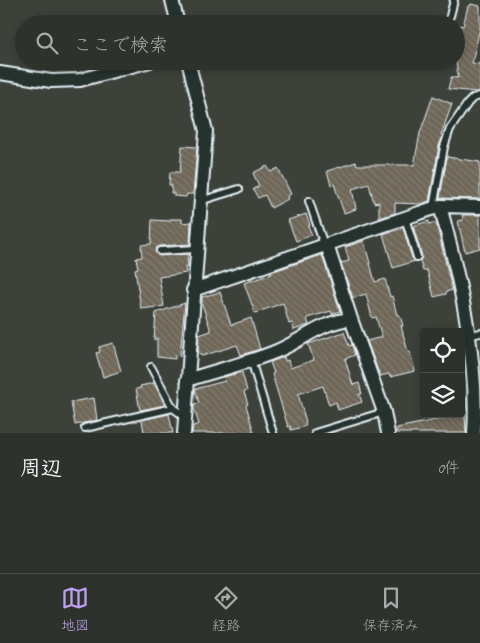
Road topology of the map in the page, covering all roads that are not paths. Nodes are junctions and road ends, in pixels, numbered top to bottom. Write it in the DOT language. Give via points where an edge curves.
graph roads {
  1 [pos="172,0"];
  2 [pos="454,0"];
  3 [pos="176,15"];
  4 [pos="450,15"];
  5 [pos="117,70"];
  6 [pos="190,70"];
  7 [pos="0,73"];
  8 [pos="480,96"];
  9 [pos="238,189"];
  10 [pos="200,201"];
  11 [pos="309,201"];
  12 [pos="436,207"];
  13 [pos="480,207"];
  14 [pos="405,218"];
  15 [pos="326,245"];
  16 [pos="196,249"];
  17 [pos="160,251"];
  18 [pos="417,257"];
  19 [pos="193,290"];
  20 [pos="351,319"];
  21 [pos="474,335"];
  22 [pos="250,360"];
  23 [pos="151,367"];
  24 [pos="187,380"];
  25 [pos="173,408"];
  26 [pos="384,412"];
  27 [pos="185,417"];
  28 [pos="478,417"];
  29 [pos="85,428"];
  30 [pos="184,433"];
  31 [pos="273,433"];
  32 [pos="316,433"];
  33 [pos="388,433"];
  34 [pos="474,433"];
  1 -- 3 [label="street"];
  2 -- 4 [label="lane"];
  5 -- 7 [label="street" via="80,80 50,81"];
  6 -- 10 [label="street" via="206,131"];
  8 -- 12 [label="lane" via="468,103 450,129 444,147"];
  9 -- 10 [label="lane"];
  10 -- 16 [label="street"];
  11 -- 15 [label="lane"];
  12 -- 13 [label="street"];
  12 -- 14 [label="street"];
  12 -- 21 [label="street" via="453,254"];
  14 -- 15 [label="street"];
  14 -- 18 [label="lane"];
  15 -- 19 [label="street"];
  15 -- 20 [label="street"];
  16 -- 17 [label="lane"];
  16 -- 19 [label="street"];
  19 -- 24 [label="street"];
  20 -- 22 [label="street" via="312,331 278,351"];
  20 -- 26 [label="street"];
  21 -- 28 [label="street"];
  22 -- 24 [label="street"];
  22 -- 31 [label="lane"];
  23 -- 25 [label="lane"];
  24 -- 27 [label="street"];
  25 -- 27 [label="lane"];
  25 -- 29 [label="lane"];
  26 -- 32 [label="lane"];
  26 -- 33 [label="street"];
  27 -- 30 [label="street"];
  28 -- 34 [label="street"];
}
